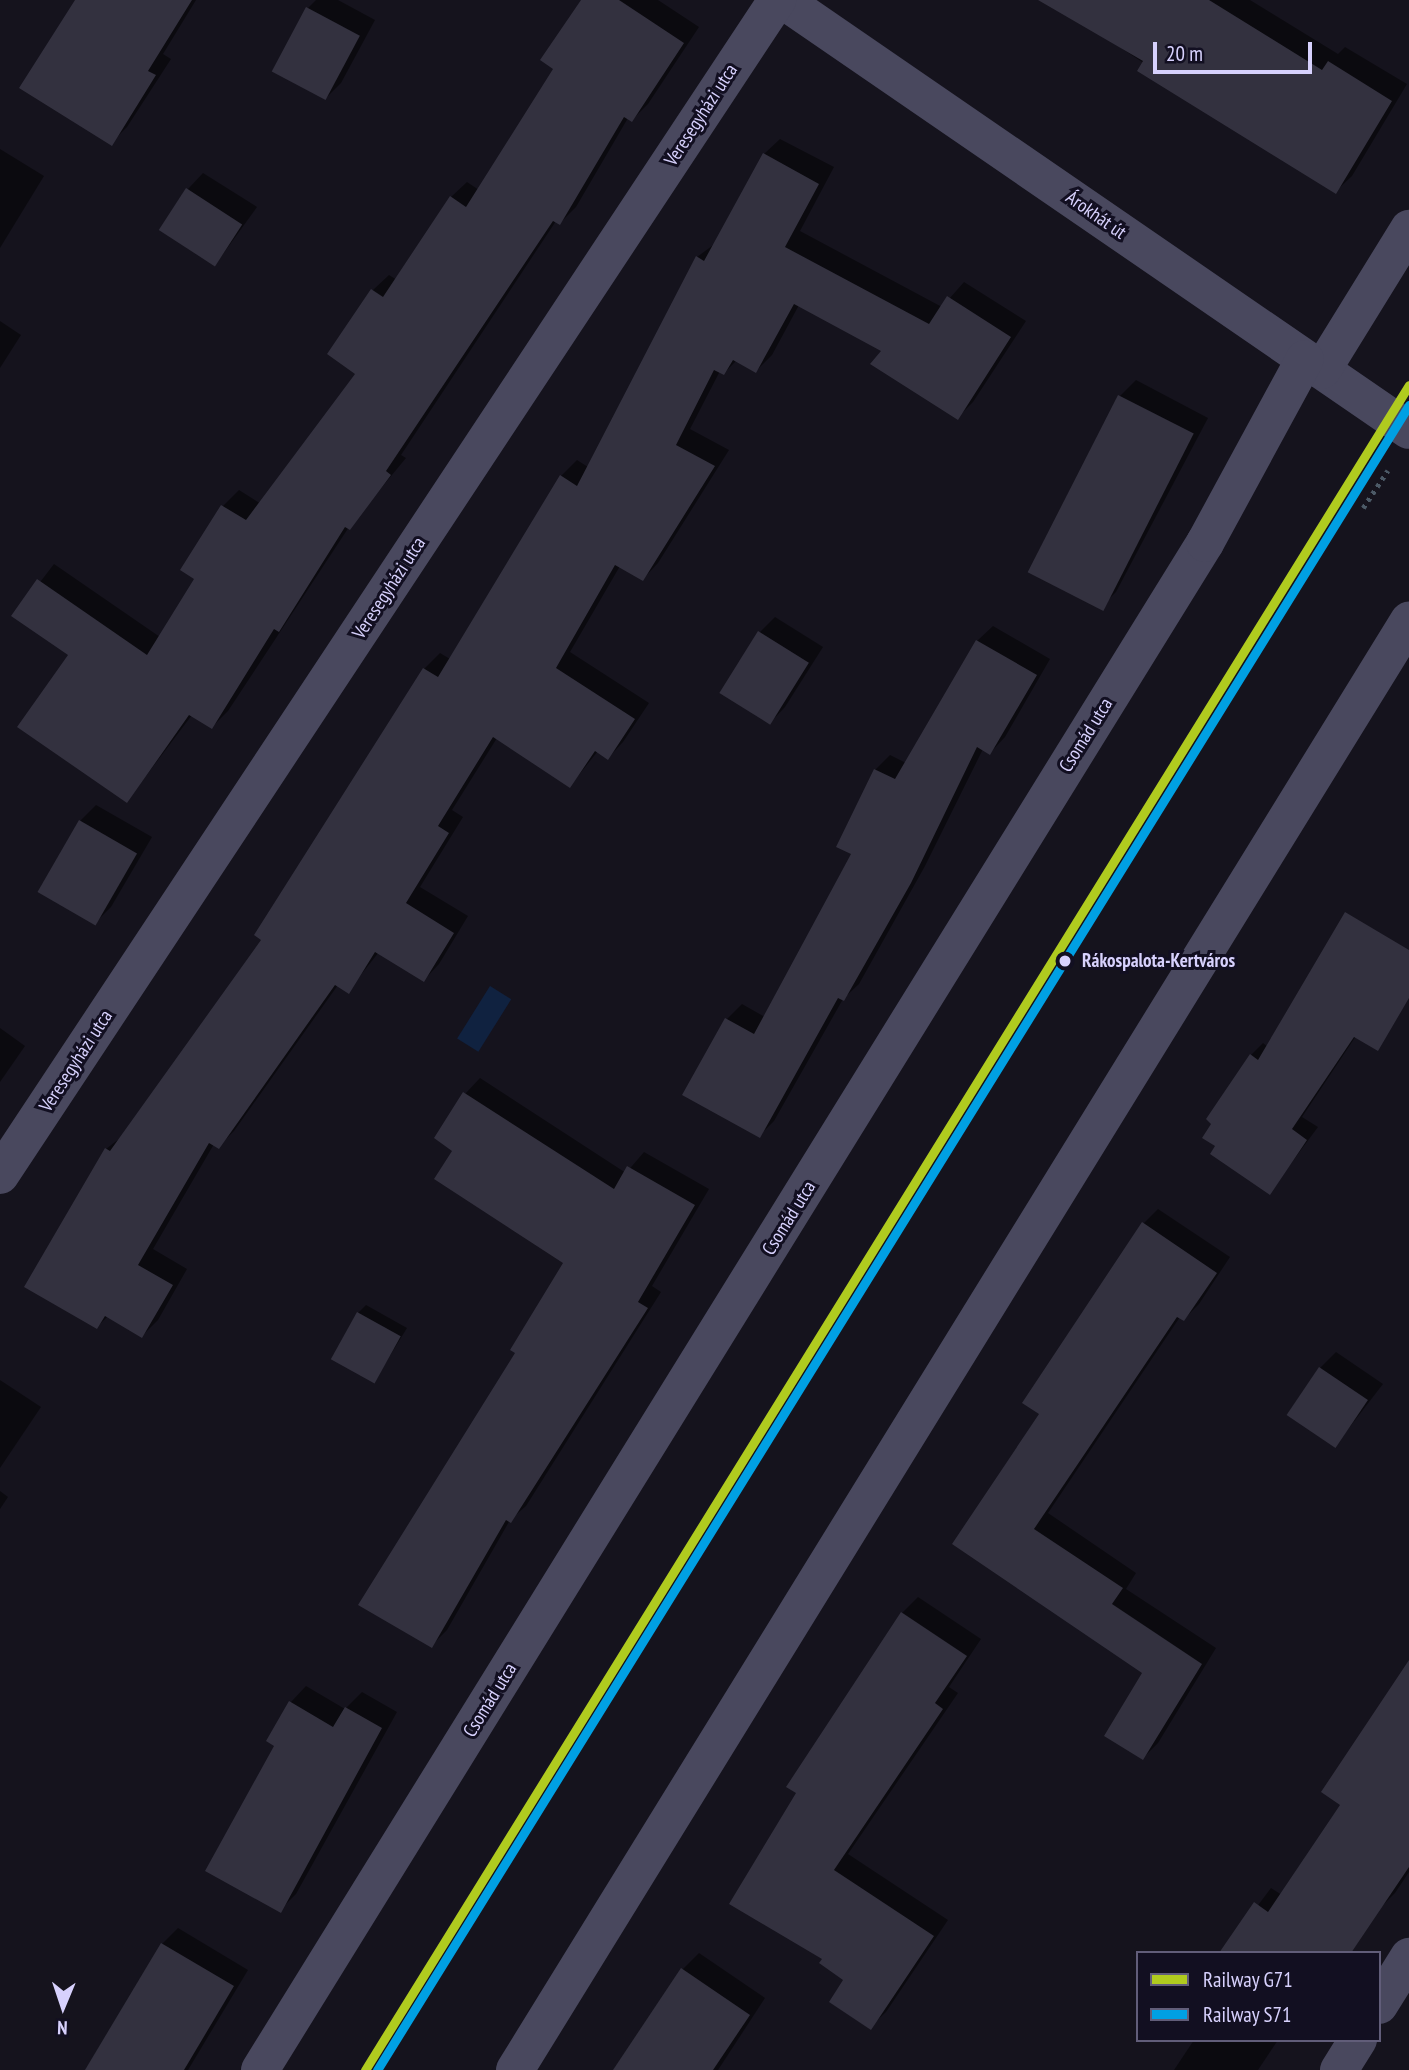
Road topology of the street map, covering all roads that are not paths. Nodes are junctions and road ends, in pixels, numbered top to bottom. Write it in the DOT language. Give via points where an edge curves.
graph roads {
  1 [pos="777,0"];
  2 [pos="783,0"];
  3 [pos="1409,229"];
  4 [pos="1313,365"];
  5 [pos="1409,430"];
  6 [pos="1409,621"];
  7 [pos="0,1175"];
  8 [pos="1409,1957"];
  9 [pos="1381,2002"];
  10 [pos="1356,2042"];
  11 [pos="260,2070"];
  12 [pos="515,2070"];
  13 [pos="1339,2070"];
  1 -- 7 [label="street, Veresegyházi utca"];
  2 -- 4 [label="street, Árokhát út"];
  3 -- 4 [label="street, Csomád utca"];
  4 -- 5 [label="street, Árokhát út"];
  4 -- 11 [label="street, Csomád utca"];
  6 -- 12 [label="street"];
  8 -- 9 [label="street"];
  10 -- 13 [label="street"];
}
